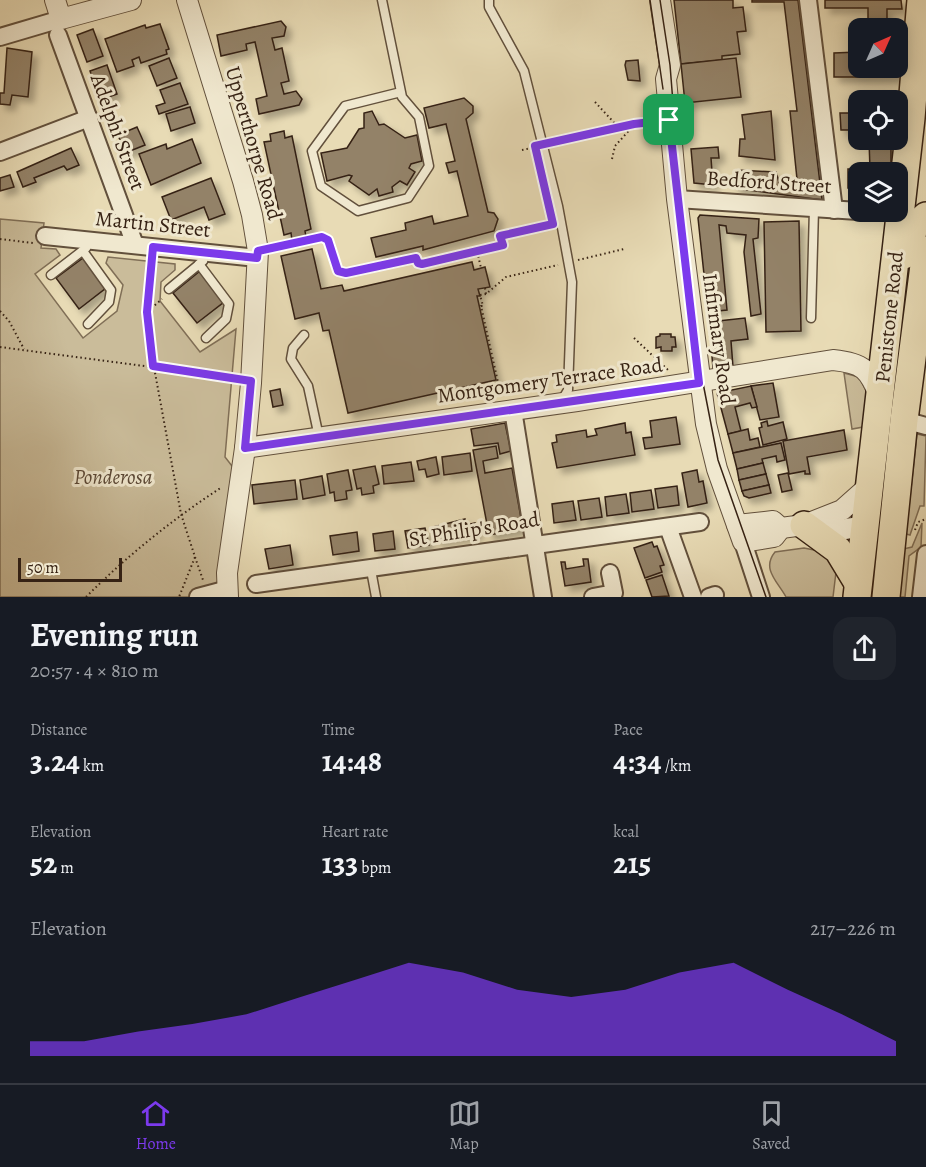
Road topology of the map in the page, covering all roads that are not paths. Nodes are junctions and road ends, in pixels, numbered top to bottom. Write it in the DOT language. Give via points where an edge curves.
graph roads {
  1 [pos="131,0"];
  2 [pos="187,0"];
  3 [pos="382,0"];
  4 [pos="489,0"];
  5 [pos="650,0"];
  6 [pos="660,0"];
  7 [pos="808,0"];
  8 [pos="921,0"];
  9 [pos="57,18"];
  10 [pos="0,37"];
  11 [pos="666,79"];
  12 [pos="401,92"];
  13 [pos="89,118"];
  14 [pos="1,149"];
  15 [pos="677,199"];
  16 [pos="814,209"];
  17 [pos="834,210"];
  18 [pos="848,211"];
  19 [pos="926,216"];
  20 [pos="45,236"];
  21 [pos="135,245"];
  22 [pos="89,246"];
  23 [pos="926,250"];
  24 [pos="213,253"];
  25 [pos="257,255"];
  26 [pos="199,264"];
  27 [pos="51,275"];
  28 [pos="893,278"];
  29 [pos="169,289"];
  30 [pos="811,318"];
  31 [pos="88,324"];
  32 [pos="304,335"];
  33 [pos="206,338"];
  34 [pos="691,383"];
  35 [pos="880,396"];
  36 [pos="560,403"];
  37 [pos="509,410"];
  38 [pos="915,423"];
  39 [pos="319,437"];
  40 [pos="245,448"];
  41 [pos="900,470"];
  42 [pos="869,486"];
  43 [pos="699,522"];
  44 [pos="864,525"];
  45 [pos="793,526"];
  46 [pos="668,527"];
  47 [pos="740,533"];
  48 [pos="534,543"];
  49 [pos="926,555"];
  50 [pos="372,570"];
  51 [pos="610,573"];
  52 [pos="256,584"];
  53 [pos="858,590"];
  54 [pos="228,593"];
  55 [pos="203,596"];
  56 [pos="376,597"];
  57 [pos="543,597"];
  58 [pos="593,597"];
  59 [pos="693,597"];
  60 [pos="761,597"];
  61 [pos="886,597"];
  62 [pos="921,597"];
  1 -- 9 [label="street"];
  2 -- 25 [label="street, Upperthorpe Road" via="243,181"];
  3 -- 12 [label="lane"];
  4 -- 36 [label="lane" via="489,8 524,71 569,262 568,390"];
  5 -- 11 [label="street, Infirmary Road" via="660,66"];
  6 -- 11 [label="street, Infirmary Road" via="670,65"];
  7 -- 17 [label="street"];
  8 -- 28 [label="highway, Penistone Road"];
  9 -- 10 [label="street"];
  9 -- 13 [label="street, Adelphi Street"];
  11 -- 15 [label="street, Infirmary Road"];
  12 -- 12 [label="lane" via="418,117 429,166 408,198 358,211 321,186 312,151 345,106"];
  13 -- 14 [label="street"];
  13 -- 21 [label="street, Adelphi Street"];
  15 -- 16 [label="street, Bedford Street"];
  15 -- 34 [label="street, Infirmary Road"];
  16 -- 17 [label="street, Bedford Street"];
  16 -- 30 [label="lane"];
  17 -- 18 [label="street, Bedford Street"];
  19 -- 28 [label="highway" via="915,226"];
  20 -- 22 [label="street, Martin Street"];
  21 -- 22 [label="street, Martin Street"];
  21 -- 24 [label="street, Martin Street"];
  22 -- 27 [label="lane"];
  22 -- 31 [label="lane" via="111,290 109,302"];
  23 -- 38 [label="highway"];
  24 -- 25 [label="street, Martin Street"];
  24 -- 26 [label="lane"];
  25 -- 40 [label="street, Upperthorpe Road"];
  26 -- 29 [label="lane"];
  26 -- 33 [label="lane" via="229,304 226,319"];
  28 -- 35 [label="highway, Penistone Road"];
  32 -- 39 [label="lane" via="293,348 291,359 308,386"];
  34 -- 35 [label="street, Montgomery Terrace Road" via="833,360 859,364 869,373"];
  34 -- 36 [label="street, Montgomery Terrace Road"];
  34 -- 47 [label="street, Infirmary Road"];
  35 -- 42 [label="highway, Penistone Road"];
  36 -- 37 [label="street, Montgomery Terrace Road"];
  37 -- 39 [label="street, Montgomery Terrace Road"];
  37 -- 48 [label="street"];
  38 -- 41 [label="highway"];
  39 -- 40 [label="street, Montgomery Terrace Road"];
  40 -- 54 [label="street, Upperthorpe Road" via="227,573"];
  41 -- 44 [label="highway" via="883,499 878,517"];
  41 -- 61 [label="highway"];
  42 -- 44 [label="highway, Penistone Road"];
  42 -- 45 [label="street" via="842,510"];
  43 -- 46 [label="street, St Philip's Road"];
  44 -- 45 [label="street" via="834,531"];
  44 -- 53 [label="highway, Penistone Road"];
  45 -- 47 [label="street" via="774,537"];
  45 -- 53 [label="highway" via="838,550"];
  46 -- 48 [label="street, St Philip's Road"];
  46 -- 59 [label="street"];
  47 -- 60 [label="street, Infirmary Road"];
  48 -- 50 [label="street, St Philip's Road"];
  48 -- 57 [label="street"];
  49 -- 62 [label="street"];
  50 -- 52 [label="street, St Philip's Road"];
  50 -- 56 [label="lane"];
  51 -- 58 [label="street" via="614,593"];
  54 -- 55 [label="street"];
}
